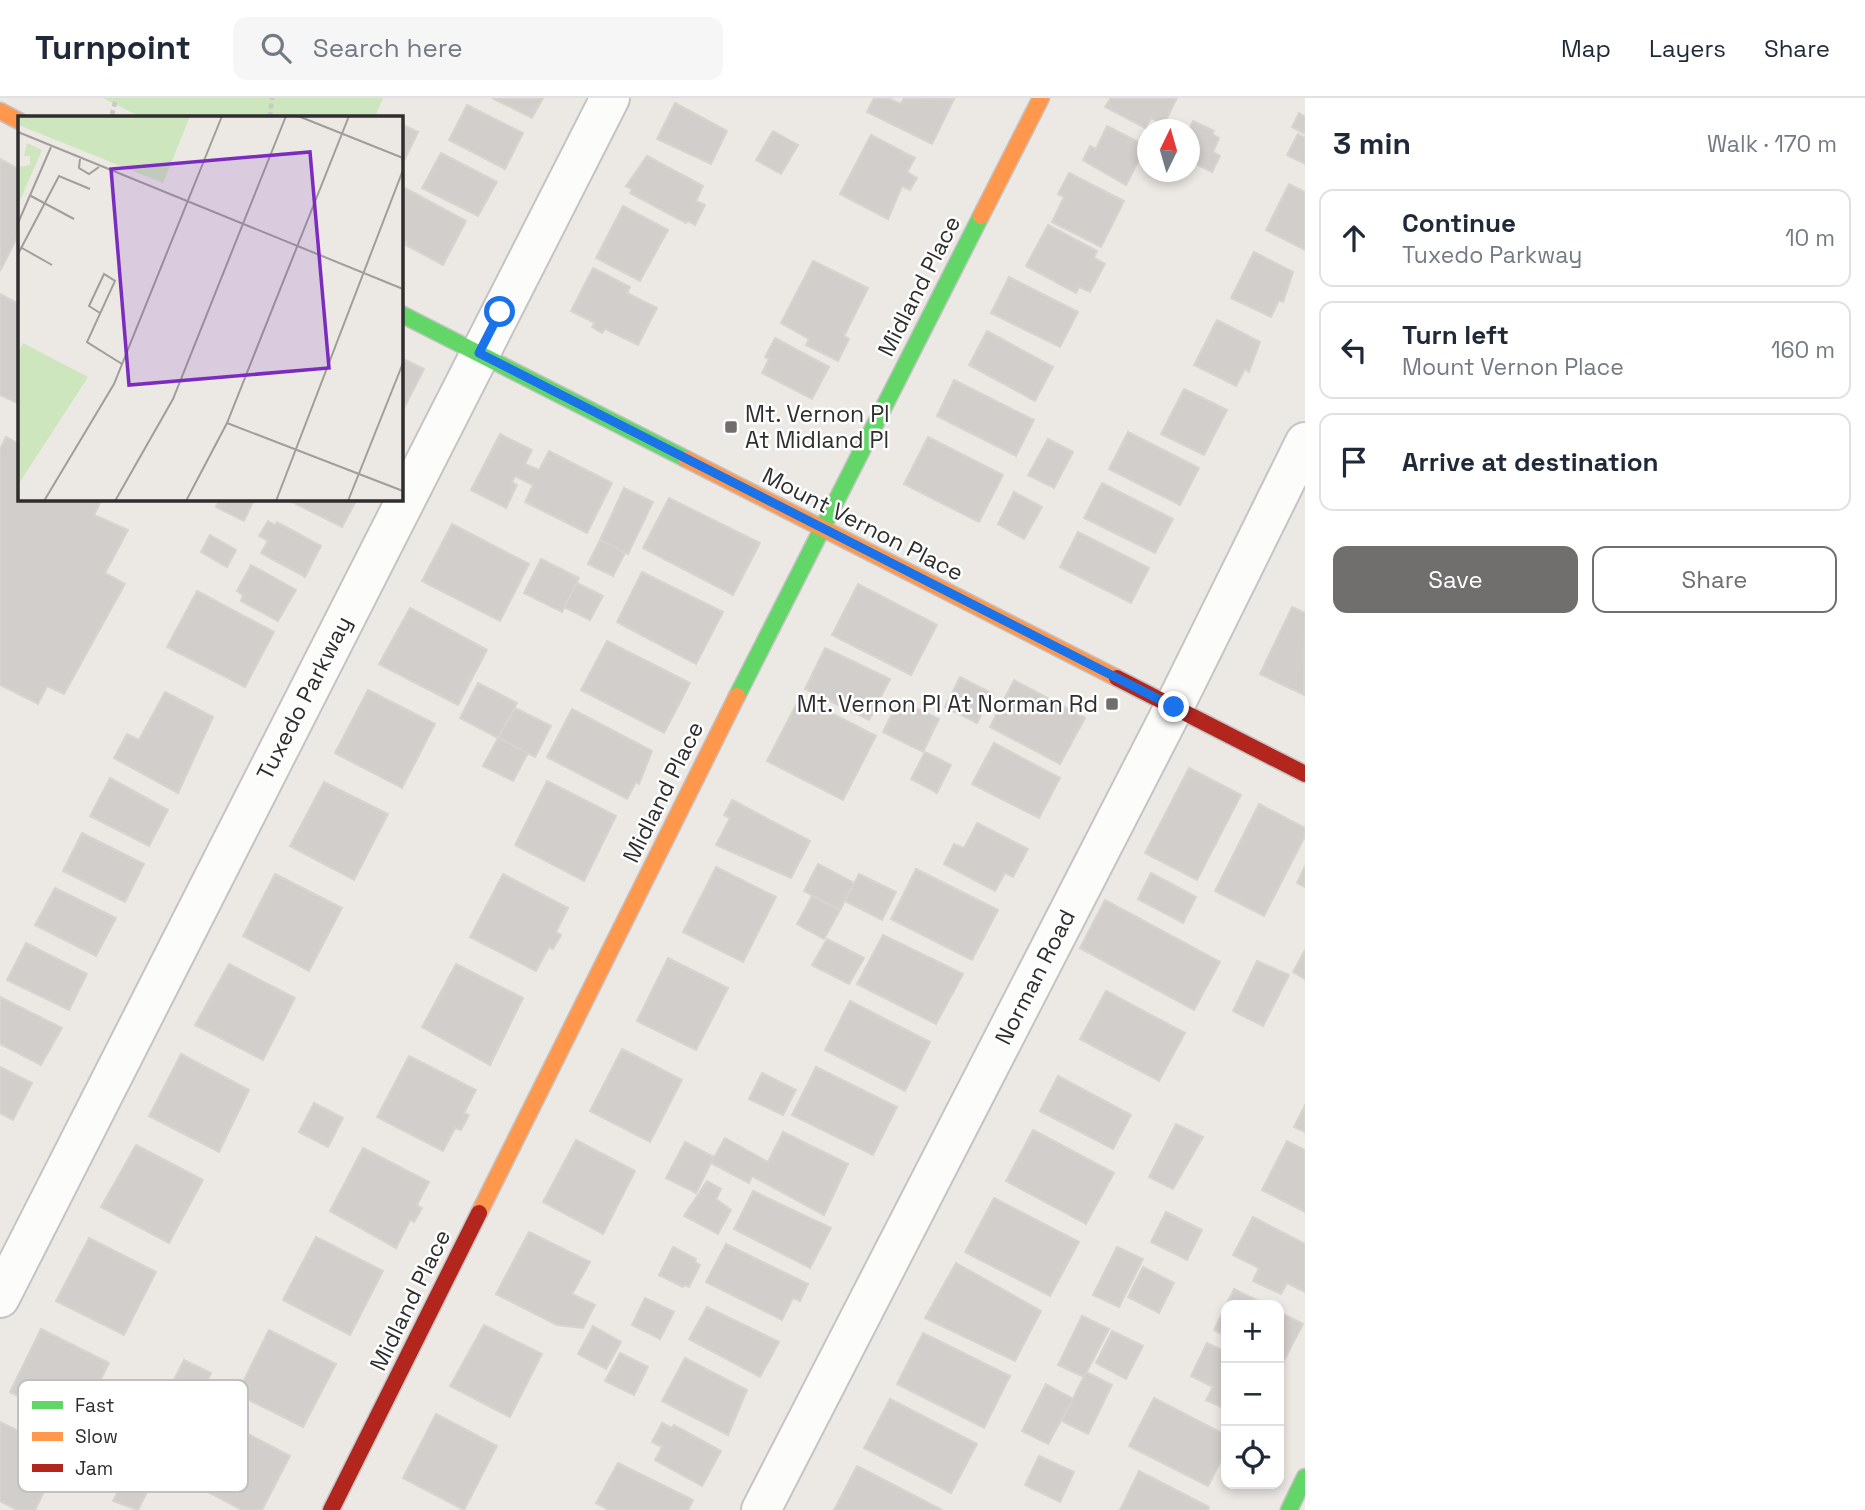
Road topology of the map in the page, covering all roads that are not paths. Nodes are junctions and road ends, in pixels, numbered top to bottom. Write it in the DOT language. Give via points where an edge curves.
graph roads {
  1 [pos="610,98"];
  2 [pos="1041,98"];
  3 [pos="0,111"];
  4 [pos="18,120"];
  5 [pos="402,314"];
  6 [pos="479,353"];
  7 [pos="1305,442"];
  8 [pos="820,527"];
  9 [pos="1174,707"];
  10 [pos="1305,774"];
  11 [pos="0,1298"];
  12 [pos="1305,1477"];
  13 [pos="331,1510"];
  14 [pos="761,1510"];
  15 [pos="1289,1510"];
  1 -- 6 [label="street, Tuxedo Parkway"];
  2 -- 8 [label="street, Midland Place"];
  3 -- 4 [label="street"];
  5 -- 6 [label="street, Mount Vernon Place"];
  6 -- 8 [label="street, Mount Vernon Place"];
  6 -- 11 [label="street, Tuxedo Parkway"];
  7 -- 9 [label="street, Norman Road"];
  8 -- 9 [label="street, Mount Vernon Place"];
  8 -- 13 [label="street, Midland Place"];
  9 -- 10 [label="street, Mount Vernon Place"];
  9 -- 14 [label="street, Norman Road"];
  12 -- 15 [label="street"];
}
